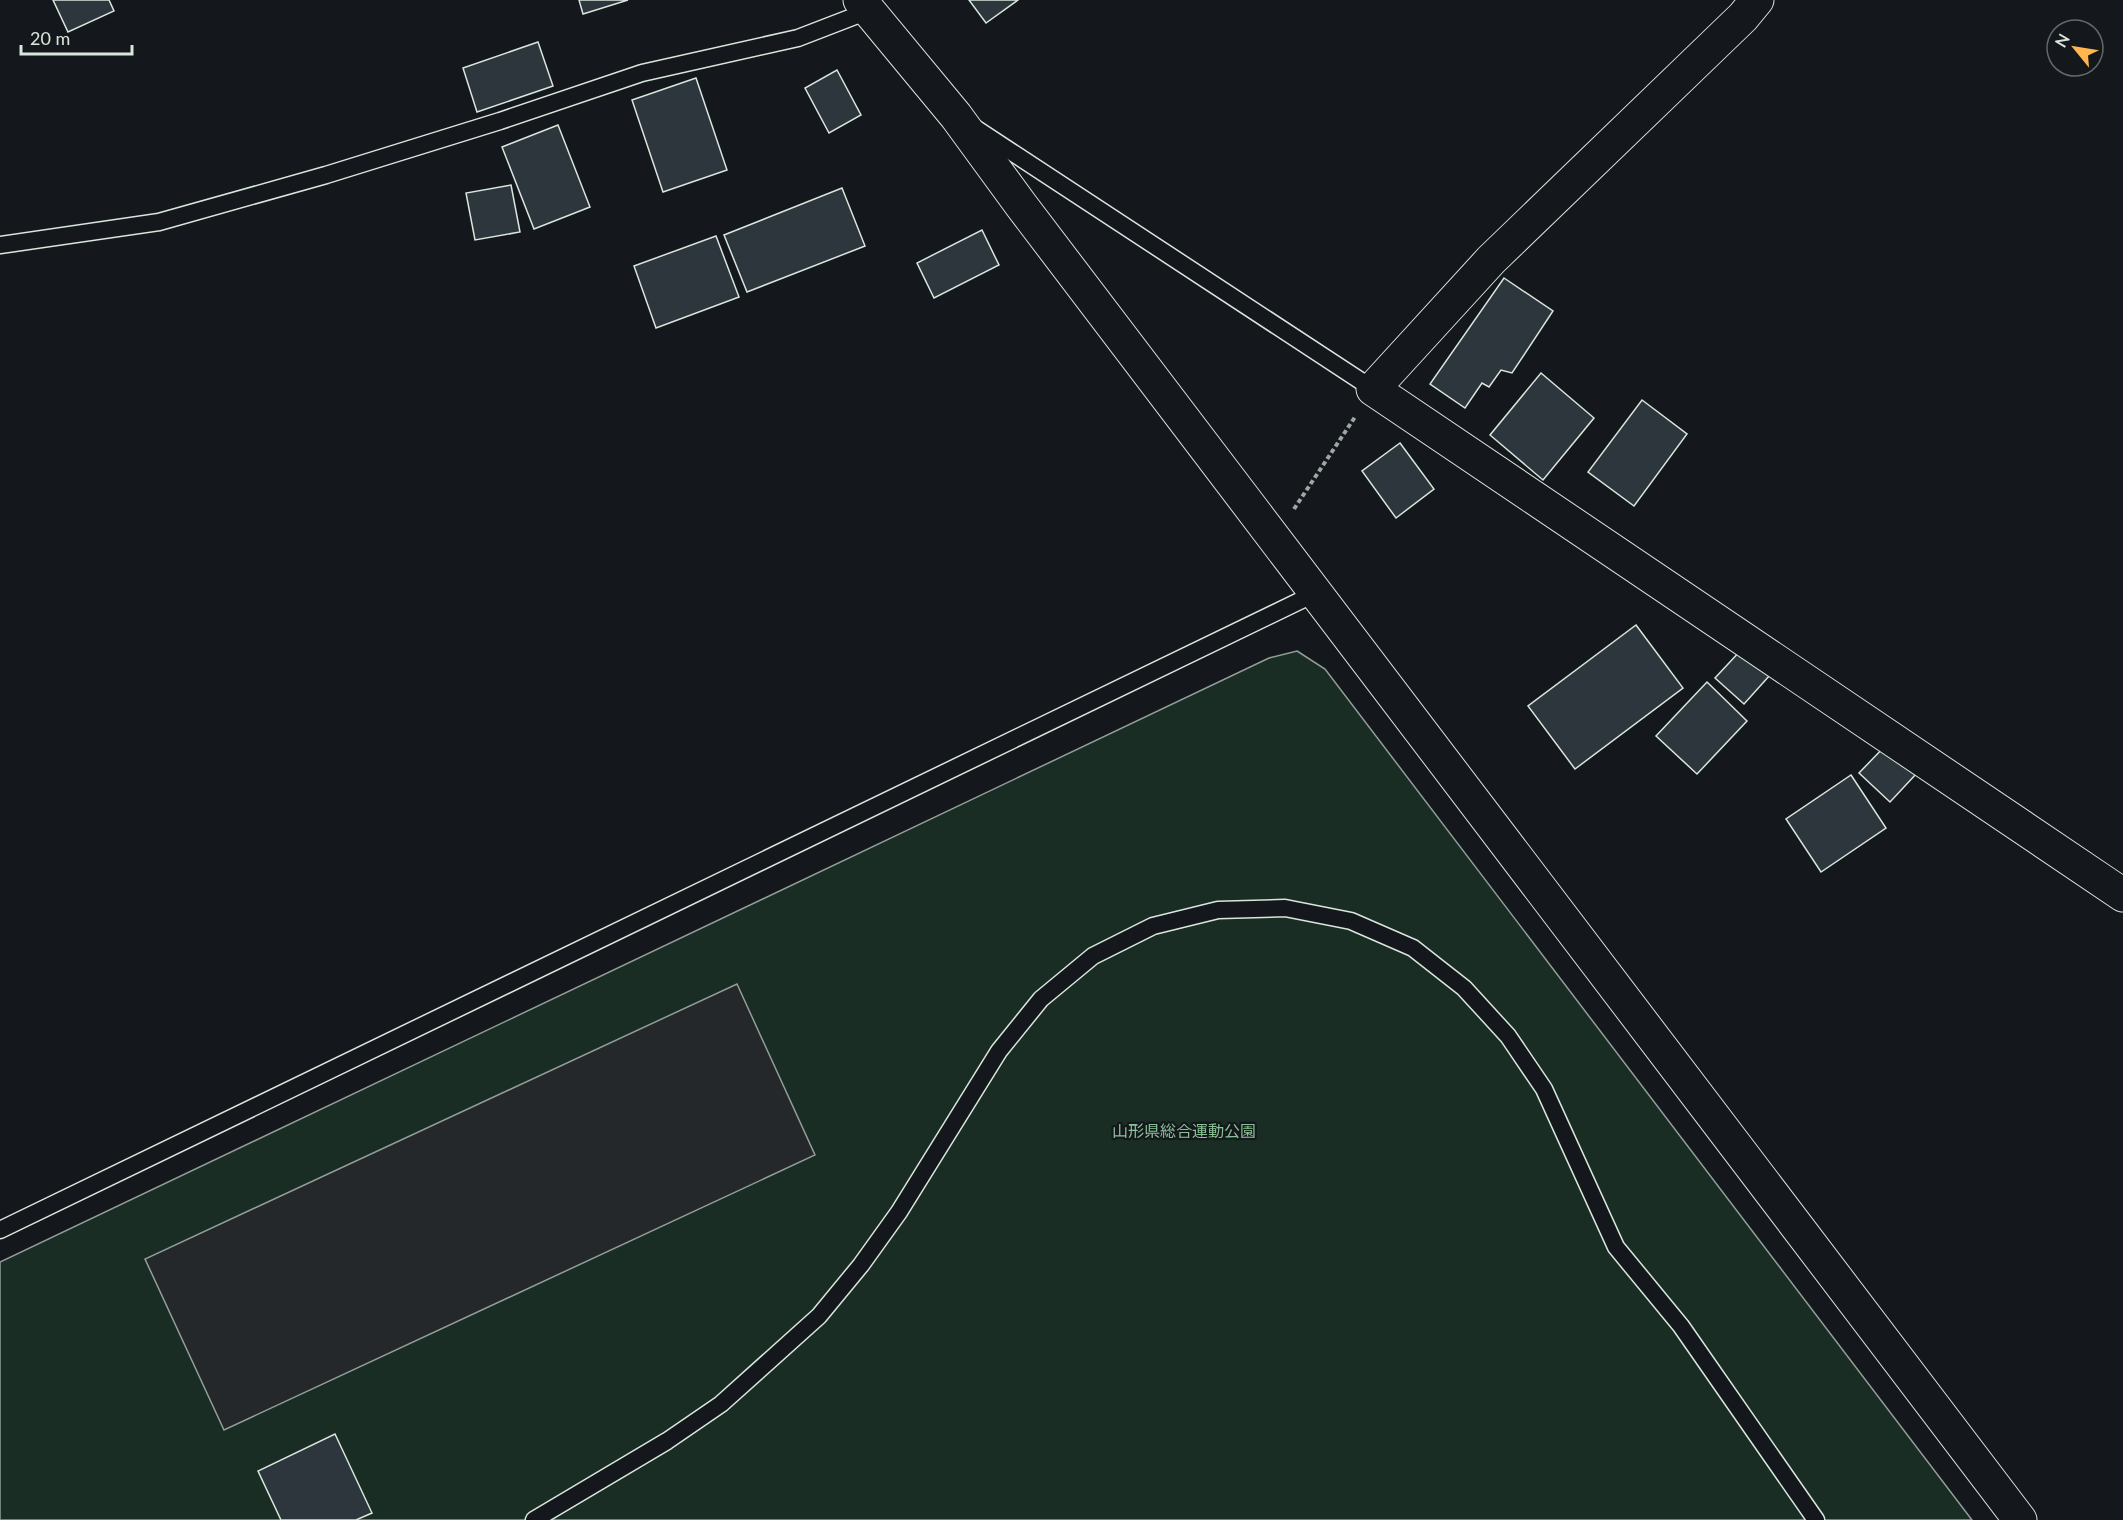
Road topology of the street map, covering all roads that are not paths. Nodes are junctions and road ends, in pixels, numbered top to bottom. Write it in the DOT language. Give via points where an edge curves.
graph roads {
  1 [pos="1757,0"];
  2 [pos="864,5"];
  3 [pos="956,116"];
  4 [pos="0,245"];
  5 [pos="1374,389"];
  6 [pos="1316,593"];
  7 [pos="2123,895"];
  8 [pos="0,1230"];
  9 [pos="534,1520"];
  10 [pos="1816,1520"];
  11 [pos="2020,1520"];
  1 -- 5 [label="street" via="1491,260"];
  2 -- 3 [label="street"];
  2 -- 4 [label="lane" via="798,38 642,73 424,145 159,222"];
  3 -- 5 [label="lane"];
  3 -- 6 [label="street"];
  5 -- 7 [label="street"];
  6 -- 8 [label="lane"];
  6 -- 11 [label="street"];
  9 -- 10 [label="lane" via="721,1404 819,1316 899,1212 999,1052 1041,999 1093,956 1153,926 1218,910 1285,908 1351,921 1413,948 1464,988 1508,1035 1544,1089 1616,1247 1681,1326"];
}
